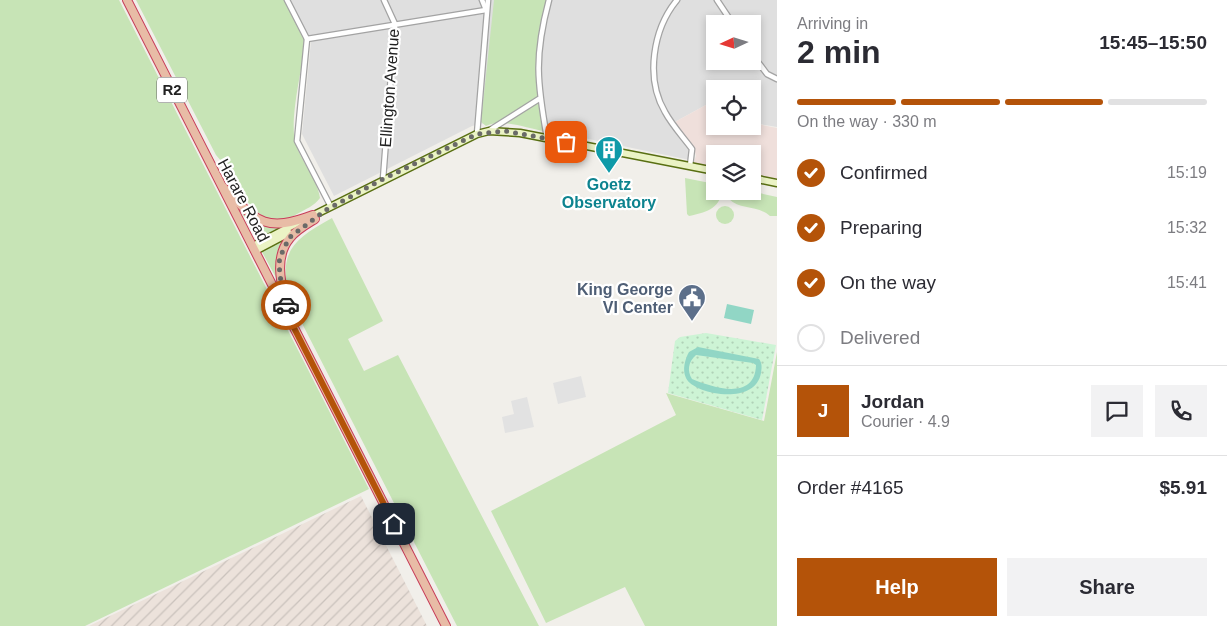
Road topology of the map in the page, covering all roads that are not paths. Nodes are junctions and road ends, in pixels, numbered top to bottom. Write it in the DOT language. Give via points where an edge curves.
graph roads {
  1 [pos="127,0"];
  2 [pos="287,0"];
  3 [pos="384,0"];
  4 [pos="482,0"];
  5 [pos="488,0"];
  6 [pos="549,0"];
  7 [pos="677,0"];
  8 [pos="717,0"];
  9 [pos="486,10"];
  10 [pos="727,15"];
  11 [pos="395,24"];
  12 [pos="307,40"];
  13 [pos="761,66"];
  14 [pos="777,79"];
  15 [pos="539,100"];
  16 [pos="489,131"];
  17 [pos="477,134"];
  18 [pos="547,138"];
  19 [pos="690,166"];
  20 [pos="706,169"];
  21 [pos="383,179"];
  22 [pos="761,180"];
  23 [pos="218,181"];
  24 [pos="777,183"];
  25 [pos="328,209"];
  26 [pos="314,217"];
  27 [pos="254,249"];
  28 [pos="290,320"];
  29 [pos="446,626"];
  1 -- 23 [label="highway, Harare Road / R2"];
  2 -- 12 [label="street"];
  3 -- 11 [label="street, Ellington Avenue"];
  4 -- 9 [label="street"];
  5 -- 9 [label="street"];
  6 -- 15 [label="street" via="541,29"];
  7 -- 19 [label="street" via="660,30 654,70 664,112 692,149"];
  8 -- 10 [label="street"];
  9 -- 11 [label="street"];
  9 -- 17 [label="street"];
  11 -- 12 [label="street"];
  11 -- 21 [label="street, Ellington Avenue"];
  12 -- 25 [label="street" via="296,141"];
  13 -- 14 [label="street"];
  15 -- 16 [label="street"];
  15 -- 18 [label="street"];
  16 -- 17 [label="main road"];
  16 -- 18 [label="main road"];
  17 -- 21 [label="main road"];
  18 -- 19 [label="main road"];
  19 -- 20 [label="main road"];
  21 -- 25 [label="main road"];
  22 -- 24 [label="main road"];
  23 -- 26 [label="highway" via="249,213 265,223 284,225"];
  23 -- 27 [label="highway, Harare Road / R2"];
  25 -- 26 [label="main road"];
  26 -- 27 [label="main road"];
  26 -- 28 [label="highway" via="290,237 279,262"];
  27 -- 28 [label="highway, Harare Road / R2"];
  28 -- 29 [label="highway, Harare Road / R2"];
}
